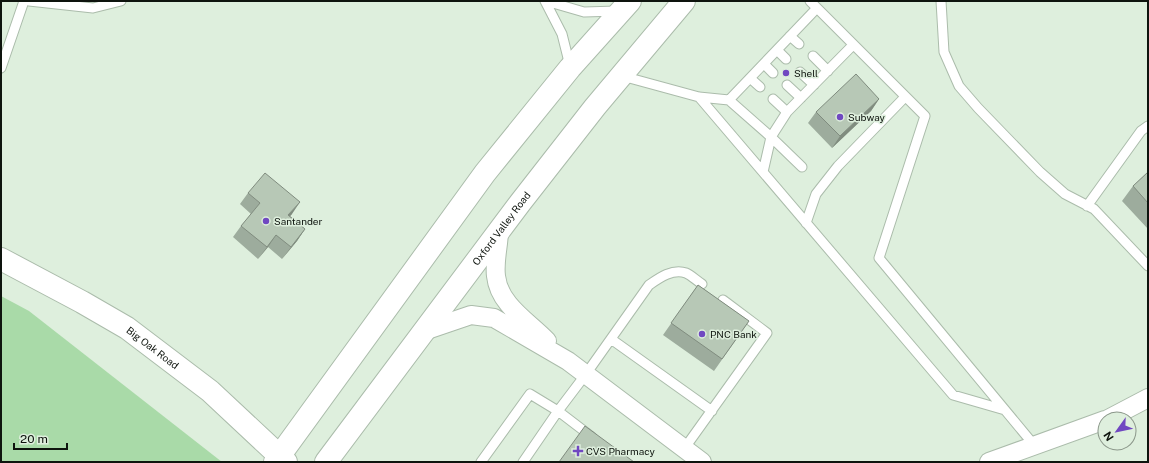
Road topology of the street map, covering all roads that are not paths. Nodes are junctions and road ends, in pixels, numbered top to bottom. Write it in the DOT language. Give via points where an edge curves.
graph roads {
  1 [pos="24,1"];
  2 [pos="29,1"];
  3 [pos="122,1"];
  4 [pos="545,1"];
  5 [pos="684,1"];
  6 [pos="810,1"];
  7 [pos="941,1"];
  8 [pos="625,6"];
  9 [pos="817,8"];
  10 [pos="790,36"];
  11 [pos="799,44"];
  12 [pos="854,45"];
  13 [pos="777,50"];
  14 [pos="813,56"];
  15 [pos="786,59"];
  16 [pos="764,64"];
  17 [pos="1,68"];
  18 [pos="570,68"];
  19 [pos="828,71"];
  20 [pos="800,72"];
  21 [pos="773,73"];
  22 [pos="622,76"];
  23 [pos="750,78"];
  24 [pos="787,85"];
  25 [pos="814,85"];
  26 [pos="760,87"];
  27 [pos="699,97"];
  28 [pos="906,97"];
  29 [pos="801,98"];
  30 [pos="773,99"];
  31 [pos="729,100"];
  32 [pos="788,112"];
  33 [pos="1148,126"];
  34 [pos="770,136"];
  35 [pos="802,167"];
  36 [pos="763,172"];
  37 [pos="1087,206"];
  38 [pos="806,223"];
  39 [pos="499,230"];
  40 [pos="1,259"];
  41 [pos="1148,266"];
  42 [pos="702,284"];
  43 [pos="723,300"];
  44 [pos="424,331"];
  45 [pos="611,339"];
  46 [pos="568,361"];
  47 [pos="586,374"];
  48 [pos="1148,398"];
  49 [pos="1005,410"];
  50 [pos="558,411"];
  51 [pos="712,411"];
  52 [pos="1122,411"];
  53 [pos="1097,422"];
  54 [pos="600,443"];
  55 [pos="1034,445"];
  56 [pos="684,450"];
  57 [pos="280,460"];
  58 [pos="326,462"];
  59 [pos="481,462"];
  60 [pos="523,462"];
  61 [pos="702,462"];
  62 [pos="989,462"];
  1 -- 17 [label="lane"];
  2 -- 3 [label="lane" via="93,8"];
  4 -- 8 [label="lane" via="584,12"];
  4 -- 18 [label="lane" via="562,34"];
  5 -- 22 [label="main road, Oxford Valley Road"];
  6 -- 9 [label="lane"];
  7 -- 37 [label="lane" via="944,52 959,86 1040,172 1065,194"];
  8 -- 18 [label="main road"];
  9 -- 10 [label="lane"];
  9 -- 12 [label="lane"];
  10 -- 11 [label="lane"];
  10 -- 13 [label="lane"];
  12 -- 19 [label="lane"];
  12 -- 28 [label="lane"];
  13 -- 15 [label="lane"];
  13 -- 16 [label="lane"];
  14 -- 19 [label="lane"];
  16 -- 21 [label="lane"];
  16 -- 23 [label="lane"];
  18 -- 57 [label="main road" via="485,173"];
  19 -- 25 [label="lane"];
  20 -- 25 [label="lane"];
  22 -- 27 [label="lane"];
  22 -- 39 [label="main road, Oxford Valley Road"];
  23 -- 26 [label="lane"];
  23 -- 31 [label="lane"];
  24 -- 29 [label="lane"];
  25 -- 29 [label="lane"];
  27 -- 31 [label="lane"];
  27 -- 36 [label="lane"];
  28 -- 38 [label="lane" via="838,166 816,194"];
  28 -- 49 [label="lane" via="924,116 879,258"];
  29 -- 32 [label="lane"];
  30 -- 32 [label="lane"];
  31 -- 34 [label="lane"];
  32 -- 34 [label="lane"];
  33 -- 37 [label="lane" via="1141,131"];
  34 -- 35 [label="lane"];
  34 -- 36 [label="lane"];
  36 -- 38 [label="lane"];
  37 -- 41 [label="lane" via="1094,210"];
  38 -- 49 [label="lane" via="953,395"];
  39 -- 44 [label="main road, Oxford Valley Road"];
  39 -- 46 [label="street" via="496,275 501,293 509,304"];
  40 -- 57 [label="main road, Big Oak Road" via="127,328 210,391"];
  42 -- 45 [label="lane" via="686,273 678,272 660,277 649,285"];
  43 -- 51 [label="lane" via="767,333"];
  44 -- 46 [label="street" via="471,315 494,318"];
  44 -- 58 [label="main road, Oxford Valley Road"];
  45 -- 47 [label="lane"];
  45 -- 51 [label="lane"];
  46 -- 47 [label="street"];
  47 -- 50 [label="lane"];
  47 -- 56 [label="street"];
  48 -- 52 [label="street"];
  49 -- 55 [label="lane"];
  50 -- 54 [label="lane"];
  50 -- 59 [label="lane" via="530,394"];
  50 -- 60 [label="lane"];
  51 -- 56 [label="lane"];
  53 -- 55 [label="street"];
  55 -- 62 [label="street"];
  56 -- 61 [label="street"];
}
